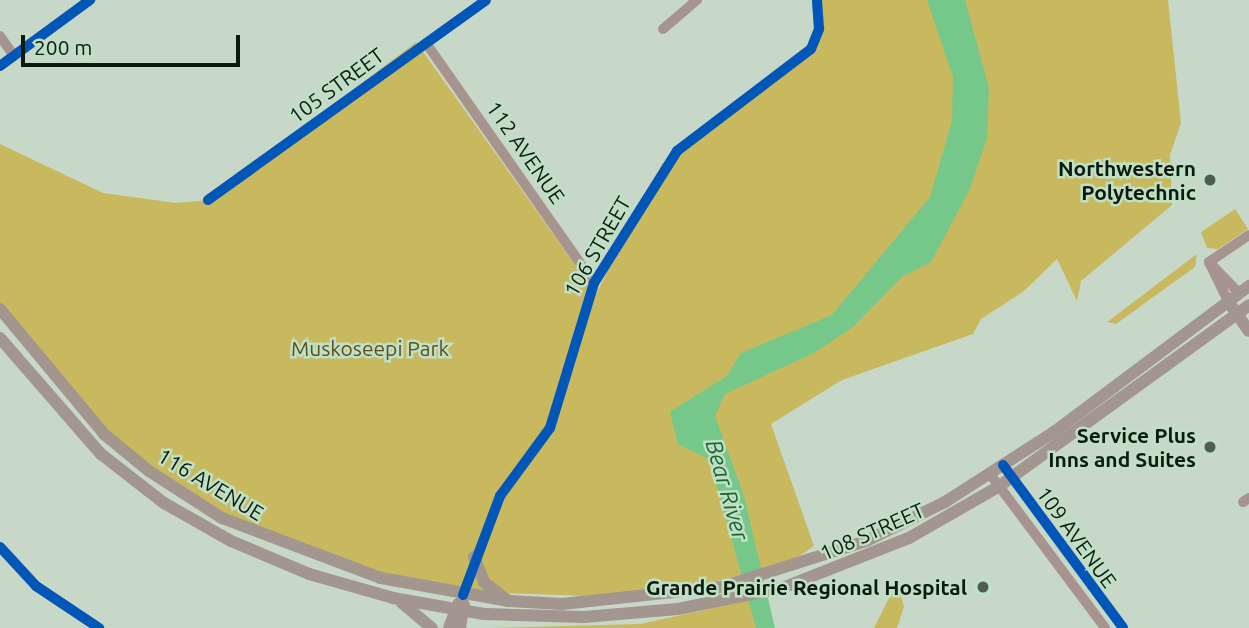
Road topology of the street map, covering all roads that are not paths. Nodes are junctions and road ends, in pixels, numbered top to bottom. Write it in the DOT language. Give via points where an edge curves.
graph roads {
  1 [pos="90,0"];
  2 [pos="464,0"];
  3 [pos="486,0"];
  4 [pos="697,0"];
  5 [pos="817,0"];
  6 [pos="471,11"];
  7 [pos="663,29"];
  8 [pos="0,36"];
  9 [pos="425,43"];
  10 [pos="14,56"];
  11 [pos="0,66"];
  12 [pos="208,200"];
  13 [pos="1249,235"];
  14 [pos="1209,262"];
  15 [pos="594,283"];
  16 [pos="1244,289"];
  17 [pos="1228,301"];
  18 [pos="1249,305"];
  19 [pos="0,309"];
  20 [pos="1237,314"];
  21 [pos="15,330"];
  22 [pos="1249,331"];
  23 [pos="1,340"];
  24 [pos="1003,466"];
  25 [pos="990,474"];
  26 [pos="1011,477"];
  27 [pos="998,486"];
  28 [pos="0,547"];
  29 [pos="474,557"];
  30 [pos="463,595"];
  31 [pos="393,598"];
  32 [pos="509,601"];
  33 [pos="459,610"];
  34 [pos="99,628"];
  35 [pos="432,628"];
  36 [pos="449,628"];
  37 [pos="460,628"];
  38 [pos="1105,628"];
  39 [pos="1123,628"];
  1 -- 10 [label="street"];
  2 -- 6 [label="street"];
  3 -- 6 [label="street, 105 STREET"];
  4 -- 7 [label="street"];
  5 -- 15 [label="street, 106 STREET" via="819,29 811,49 677,151"];
  6 -- 9 [label="street, 105 STREET"];
  8 -- 10 [label="street"];
  9 -- 12 [label="street, 105 STREET"];
  9 -- 15 [label="street, 112 AVENUE"];
  10 -- 11 [label="street"];
  13 -- 14 [label="street"];
  14 -- 16 [label="street"];
  14 -- 17 [label="street"];
  15 -- 29 [label="street, 106 STREET" via="550,428 500,496"];
  16 -- 17 [label="main road, 108 STREET"];
  16 -- 18 [label="main road"];
  17 -- 20 [label="main road"];
  17 -- 24 [label="main road, 108 STREET"];
  18 -- 20 [label="main road, 108 STREET"];
  19 -- 21 [label="main road, 116 AVENUE"];
  20 -- 22 [label="main road"];
  20 -- 26 [label="main road, 108 STREET"];
  21 -- 23 [label="street"];
  21 -- 30 [label="main road, 116 AVENUE" via="104,434 195,503 324,561"];
  23 -- 31 [label="main road, 116 AVENUE" via="81,435 164,503 256,553"];
  24 -- 25 [label="main road, 108 STREET"];
  24 -- 26 [label="street, 109 AVENUE"];
  25 -- 27 [label="street, 109 AVENUE"];
  25 -- 32 [label="main road, 108 STREET" via="898,527 778,573 606,602"];
  26 -- 27 [label="main road, 108 STREET"];
  26 -- 39 [label="street, 109 AVENUE"];
  27 -- 33 [label="main road, 108 STREET" via="909,538 782,588 597,617"];
  27 -- 38 [label="street, 109 AVENUE"];
  28 -- 34 [label="street" via="36,586"];
  29 -- 30 [label="street, 106 STREET"];
  29 -- 32 [label="main road" via="484,582"];
  30 -- 32 [label="main road, 108 STREET"];
  30 -- 33 [label="main road"];
  31 -- 33 [label="main road, 116 AVENUE"];
  31 -- 35 [label="main road"];
  33 -- 36 [label="main road"];
  33 -- 37 [label="main road"];
}
